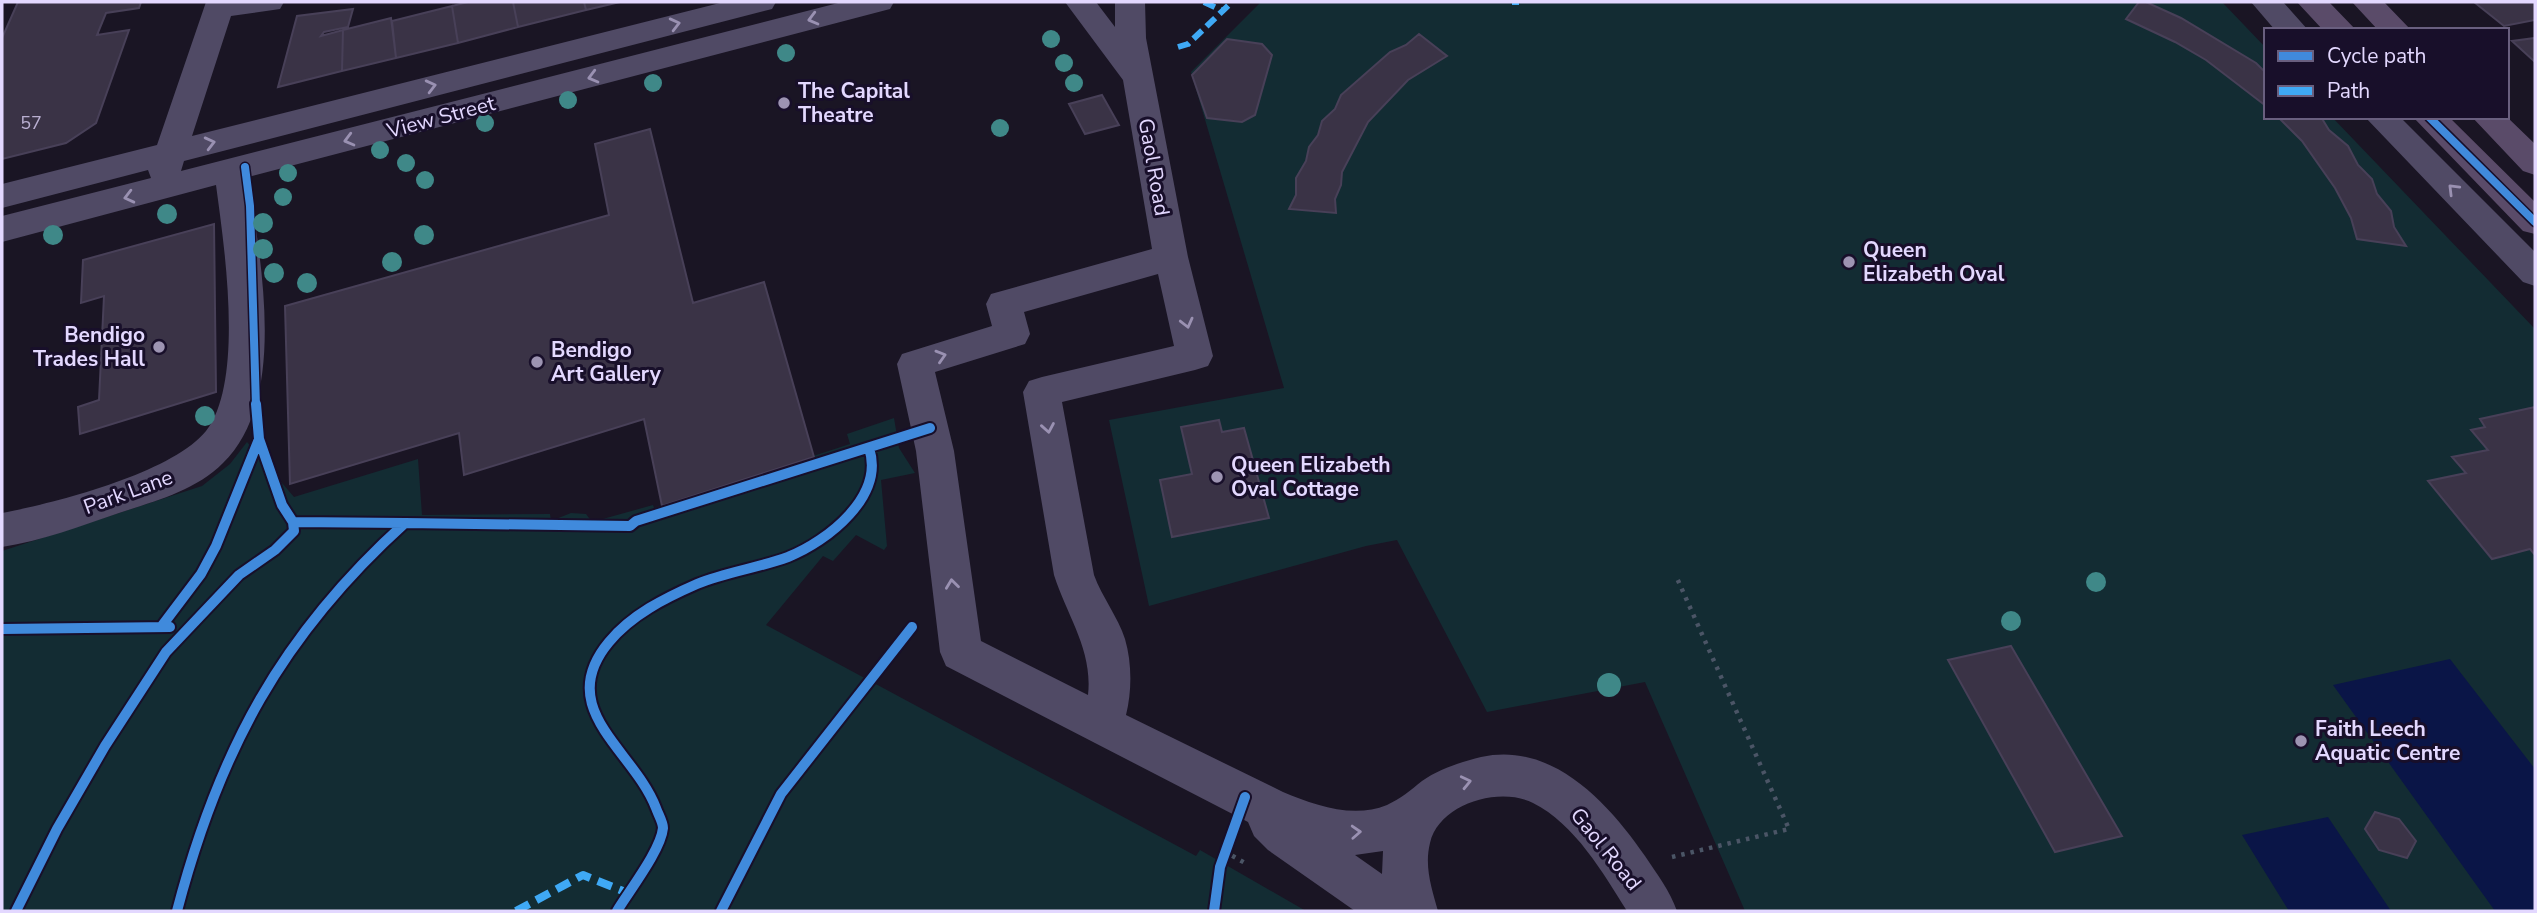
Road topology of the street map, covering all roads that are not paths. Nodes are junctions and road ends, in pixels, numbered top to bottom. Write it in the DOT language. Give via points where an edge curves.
graph roads {
  1 [pos="269,2"];
  2 [pos="761,2"];
  3 [pos="879,2"];
  4 [pos="1080,2"];
  5 [pos="1130,2"];
  6 [pos="2266,2"];
  7 [pos="2312,2"];
  8 [pos="2367,2"];
  9 [pos="220,5"];
  10 [pos="2291,28"];
  11 [pos="2339,28"];
  12 [pos="2394,28"];
  13 [pos="1138,78"];
  14 [pos="2383,119"];
  15 [pos="2431,119"];
  16 [pos="2490,119"];
  17 [pos="169,154"];
  18 [pos="2535,163"];
  19 [pos="2477,164"];
  20 [pos="231,171"];
  21 [pos="163,189"];
  22 [pos="2,196"];
  23 [pos="2535,222"];
  24 [pos="2,229"];
  25 [pos="2497,233"];
  26 [pos="1171,257"];
  27 [pos="2535,273"];
  28 [pos="2,530"];
  29 [pos="1102,726"];
  30 [pos="1245,797"];
  31 [pos="1427,805"];
  32 [pos="1395,911"];
  33 [pos="1415,911"];
  34 [pos="1654,911"];
  1 -- 9 [label="street"];
  17 -- 2 [label="street, View Street, one-way"];
  3 -- 20 [label="street, View Street, one-way"];
  4 -- 13 [label="street, Gaol Road"];
  5 -- 13 [label="street, Gaol Road"];
  6 -- 10 [label="street"];
  7 -- 11 [label="main road"];
  8 -- 12 [label="main road"];
  9 -- 17 [label="street"];
  13 -- 26 [label="street, Gaol Road"];
  25 -- 14 [label="street, one-way"];
  15 -- 19 [label="main road"];
  16 -- 18 [label="main road"];
  17 -- 21 [label="street"];
  17 -- 22 [label="street, View Street"];
  19 -- 23 [label="main road"];
  19 -- 25 [label="street"];
  20 -- 21 [label="street, View Street"];
  20 -- 28 [label="street, Park Lane" via="244,268 245,374 233,423 219,442 180,474 52,519"];
  21 -- 24 [label="street, View Street, one-way"];
  25 -- 27 [label="street"];
  26 -- 29 [label="street, Gaol Road, one-way" via="1195,356 1042,392 1074,575 1104,640 1110,692"];
  29 -- 26 [label="street, one-way" via="961,652 935,450 915,364 1012,334 1004,304"];
  29 -- 30 [label="street"];
  30 -- 31 [label="street, one-way" via="1332,831 1350,833 1410,818"];
  30 -- 32 [label="street" via="1284,834"];
  31 -- 33 [label="street, Gaol Road" via="1413,825 1404,856 1405,884"];
  31 -- 34 [label="street, Gaol Road, one-way" via="1454,785 1495,776 1547,787 1564,798 1611,847"];
}
